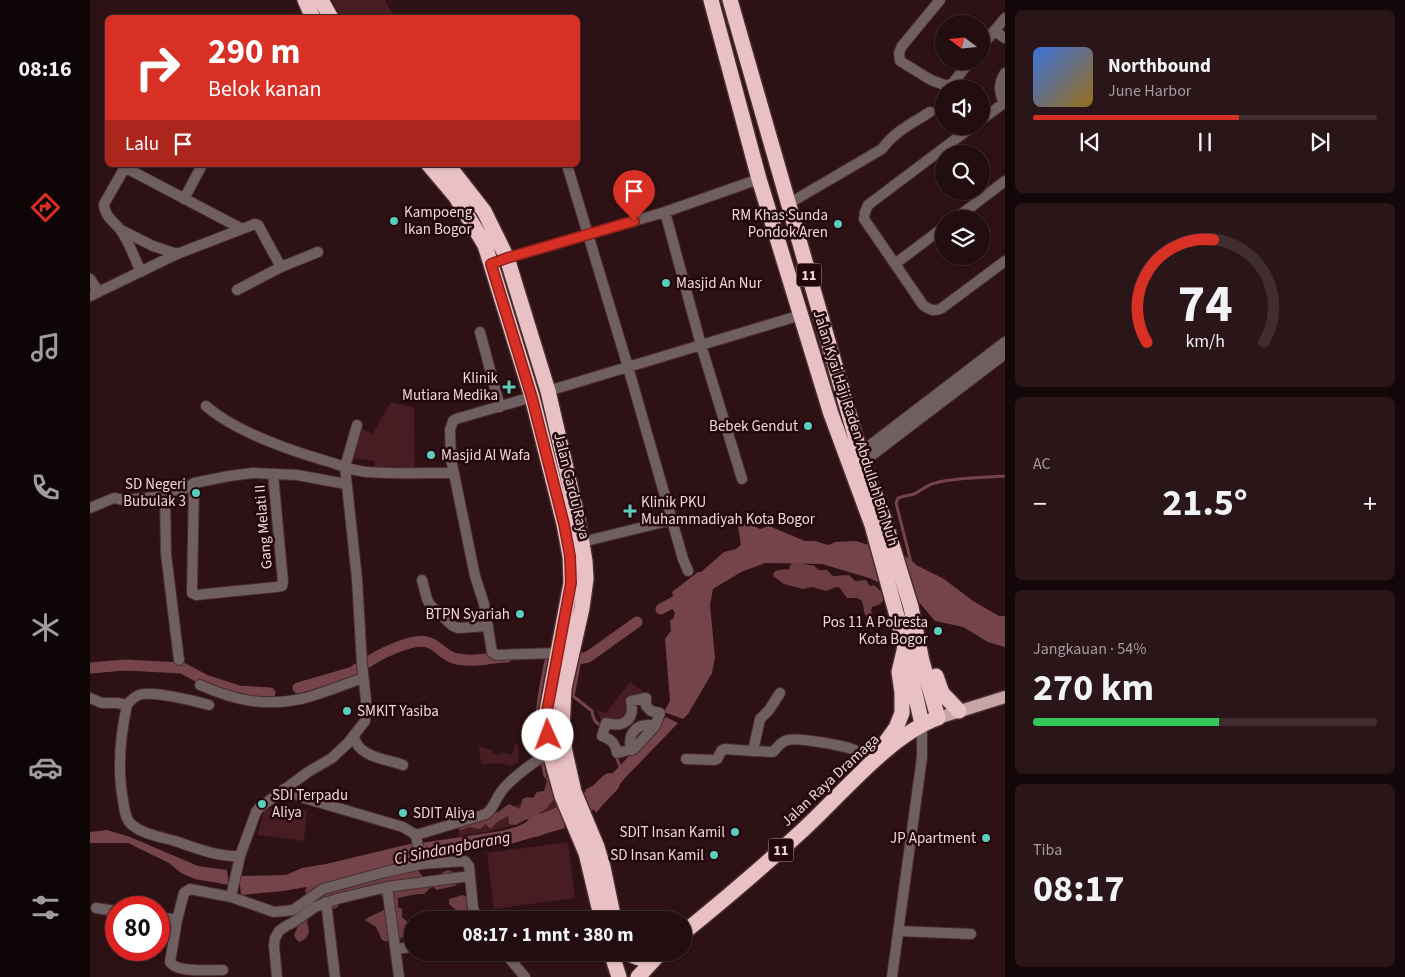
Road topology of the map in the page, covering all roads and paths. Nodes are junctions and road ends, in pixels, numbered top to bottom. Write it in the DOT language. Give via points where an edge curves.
graph roads {
  1 [pos="305,0"];
  2 [pos="321,0"];
  3 [pos="711,0"];
  4 [pos="730,0"];
  5 [pos="940,0"];
  6 [pos="312,15"];
  7 [pos="329,15"];
  8 [pos="1005,18"];
  9 [pos="994,31"];
  10 [pos="990,36"];
  11 [pos="1005,38"];
  12 [pos="963,70"];
  13 [pos="1005,73"];
  14 [pos="1004,104"];
  15 [pos="930,112"];
  16 [pos="990,114"];
  17 [pos="961,135"];
  18 [pos="201,167"];
  19 [pos="431,167"];
  20 [pos="450,167"];
  21 [pos="568,167"];
  22 [pos="759,179"];
  23 [pos="1005,181"];
  24 [pos="184,199"];
  25 [pos="788,204"];
  26 [pos="967,210"];
  27 [pos="665,212"];
  28 [pos="242,229"];
  29 [pos="121,230"];
  30 [pos="588,234"];
  31 [pos="935,234"];
  32 [pos="318,252"];
  33 [pos="177,254"];
  34 [pos="507,258"];
  35 [pos="1005,261"];
  36 [pos="491,264"];
  37 [pos="896,264"];
  38 [pos="281,267"];
  39 [pos="141,272"];
  40 [pos="90,279"];
  41 [pos="237,290"];
  42 [pos="94,294"];
  43 [pos="801,316"];
  44 [pos="480,332"];
  45 [pos="1005,342"];
  46 [pos="701,345"];
  47 [pos="1005,354"];
  48 [pos="628,368"];
  49 [pos="548,391"];
  50 [pos="532,398"];
  51 [pos="206,406"];
  52 [pos="500,406"];
  53 [pos="357,425"];
  54 [pos="855,462"];
  55 [pos="345,467"];
  56 [pos="454,472"];
  57 [pos="273,474"];
  58 [pos="742,480"];
  59 [pos="194,483"];
  60 [pos="346,484"];
  61 [pos="165,496"];
  62 [pos="90,508"];
  63 [pos="672,520"];
  64 [pos="571,522"];
  65 [pos="878,524"];
  66 [pos="582,542"];
  67 [pos="688,571"];
  68 [pos="422,580"];
  69 [pos="488,626"];
  70 [pos="915,626"];
  71 [pos="905,647"];
  72 [pos="562,659"];
  73 [pos="178,660"];
  74 [pos="363,678"];
  75 [pos="200,685"];
  76 [pos="780,693"];
  77 [pos="1005,697"];
  78 [pos="90,698"];
  79 [pos="127,705"];
  80 [pos="209,705"];
  81 [pos="959,711"];
  82 [pos="938,718"];
  83 [pos="922,724"];
  84 [pos="655,726"];
  85 [pos="354,736"];
  86 [pos="630,750"];
  87 [pos="753,751"];
  88 [pos="550,754"];
  89 [pos="686,759"];
  90 [pos="872,764"];
  91 [pos="403,765"];
  92 [pos="284,789"];
  93 [pos="568,794"];
  94 [pos="582,828"];
  95 [pos="417,839"];
  96 [pos="240,856"];
  97 [pos="420,861"];
  98 [pos="470,876"];
  99 [pos="387,887"];
  100 [pos="232,893"];
  101 [pos="326,902"];
  102 [pos="96,908"];
  103 [pos="105,909"];
  104 [pos="475,911"];
  105 [pos="600,911"];
  106 [pos="612,911"];
  107 [pos="170,919"];
  108 [pos="177,920"];
  109 [pos="692,926"];
  110 [pos="898,931"];
  111 [pos="971,934"];
  112 [pos="404,948"];
  113 [pos="396,949"];
  114 [pos="511,961"];
  115 [pos="614,961"];
  116 [pos="629,961"];
  117 [pos="653,961"];
  118 [pos="223,970"];
  119 [pos="185,973"];
  120 [pos="276,977"];
  121 [pos="335,977"];
  122 [pos="399,977"];
  123 [pos="524,977"];
  124 [pos="618,977"];
  125 [pos="632,977"];
  126 [pos="638,977"];
  127 [pos="892,977"];
  1 -- 6 [label="highway"];
  2 -- 7 [label="highway"];
  3 -- 22 [label="highway, Jalan Kyai Haji Raden Abdullah Bin Nuh / 11"];
  4 -- 25 [label="highway, Jalan Kyai Haji Raden Abdullah Bin Nuh / 11"];
  5 -- 12 [label="street" via="902,46 900,61 930,80 947,86"];
  8 -- 9 [label="street"];
  9 -- 10 [label="street"];
  9 -- 11 [label="street"];
  13 -- 14 [label="street" via="999,85"];
  14 -- 16 [label="street"];
  15 -- 25 [label="street" via="898,131 882,149"];
  17 -- 37 [label="street" via="868,205 864,218"];
  18 -- 24 [label="street"];
  19 -- 36 [label="highway, Jalan Gardu Raya" via="470,219 485,244"];
  20 -- 34 [label="highway, Jalan Gardu Raya" via="484,211"];
  21 -- 30 [label="street"];
  22 -- 27 [label="street"];
  22 -- 43 [label="highway, Jalan Kyai Haji Raden Abdullah Bin Nuh / 11"];
  23 -- 26 [label="street"];
  24 -- 28 [label="street"];
  24 -- 29 [label="street" via="128,168 124,169 104,204 107,215"];
  25 -- 54 [label="highway, Jalan Kyai Haji Raden Abdullah Bin Nuh / 11"];
  27 -- 30 [label="street"];
  27 -- 46 [label="street"];
  28 -- 33 [label="street"];
  28 -- 38 [label="street" via="258,225"];
  29 -- 33 [label="street"];
  29 -- 39 [label="street"];
  30 -- 34 [label="street"];
  30 -- 48 [label="street"];
  31 -- 37 [label="street"];
  32 -- 38 [label="street"];
  33 -- 39 [label="street"];
  34 -- 36 [label="street"];
  34 -- 49 [label="highway, Jalan Gardu Raya"];
  35 -- 37 [label="street" via="936,311 923,305"];
  36 -- 50 [label="highway, Jalan Gardu Raya"];
  38 -- 41 [label="street"];
  39 -- 42 [label="street"];
  40 -- 42 [label="street"];
  43 -- 46 [label="street"];
  43 -- 54 [label="highway, Jalan Kyai Haji Raden Abdullah Bin Nuh / 11" via="830,414"];
  44 -- 52 [label="street"];
  45 -- 54 [label="street"];
  46 -- 48 [label="street"];
  46 -- 58 [label="street"];
  47 -- 54 [label="street"];
  48 -- 49 [label="street"];
  48 -- 63 [label="street"];
  49 -- 64 [label="highway, Jalan Gardu Raya"];
  50 -- 52 [label="street"];
  50 -- 64 [label="highway, Jalan Gardu Raya"];
  51 -- 55 [label="street" via="226,421 270,442"];
  52 -- 56 [label="street" via="453,421 450,437"];
  53 -- 55 [label="street"];
  54 -- 65 [label="highway, Jalan Kyai Haji Raden Abdullah Bin Nuh / 11"];
  55 -- 56 [label="street" via="368,472"];
  55 -- 60 [label="street"];
  56 -- 69 [label="street"];
  57 -- 59 [label="street" via="253,473"];
  57 -- 59 [label="street, Gang Melati II" via="284,582 276,587 192,593"];
  57 -- 60 [label="street"];
  59 -- 61 [label="street"];
  60 -- 74 [label="street" via="357,579"];
  61 -- 62 [label="street" via="114,498"];
  61 -- 73 [label="street" via="166,554"];
  63 -- 66 [label="street"];
  63 -- 67 [label="street"];
  64 -- 66 [label="highway, Jalan Gardu Raya"];
  64 -- 72 [label="highway, Jalan Gardu Raya" via="571,583"];
  65 -- 70 [label="highway, Jalan Kyai Haji Raden Abdullah Bin Nuh / 11" via="893,548"];
  65 -- 71 [label="highway, Jalan Kyai Haji Raden Abdullah Bin Nuh / 11" via="877,545"];
  66 -- 72 [label="highway, Jalan Gardu Raya" via="584,592"];
  68 -- 69 [label="street" via="430,605 453,626"];
  69 -- 72 [label="street" via="491,648 496,655"];
  70 -- 81 [label="highway" via="942,693"];
  70 -- 82 [label="highway, Jalan Kyai Haji Raden Abdullah Bin Nuh"];
  71 -- 83 [label="highway, Jalan Kyai Haji Raden Abdullah Bin Nuh"];
  71 -- 90 [label="highway" via="899,672 902,713"];
  72 -- 88 [label="highway, Jalan Gardu Raya" via="547,711"];
  72 -- 93 [label="highway, Jalan Gardu Raya" via="562,730"];
  74 -- 75 [label="street" via="302,699 274,702 238,699"];
  74 -- 85 [label="street" via="366,715"];
  76 -- 87 [label="street" via="760,719"];
  77 -- 81 [label="main road, 11"];
  78 -- 79 [label="street" via="102,704"];
  79 -- 80 [label="street" via="139,694 180,697"];
  79 -- 96 [label="street" via="119,755 119,778 128,820 140,830 196,848 224,856"];
  81 -- 82 [label="main road, 11"];
  82 -- 83 [label="highway, Jalan Raya Dramaga / 11"];
  83 -- 90 [label="highway, Jalan Raya Dramaga / 11"];
  83 -- 110 [label="street" via="922,757"];
  84 -- 86 [label="street"];
  84 -- 86 [label="street" via="644,724 629,737"];
  84 -- 86 [label="street" via="660,713 646,706 646,698 631,701 631,716 622,725 606,723 602,736 616,744 618,753"];
  85 -- 91 [label="street" via="363,752"];
  85 -- 92 [label="street" via="332,758"];
  87 -- 89 [label="street" via="725,749 714,760"];
  87 -- 90 [label="street" via="773,752 789,739 849,748"];
  88 -- 93 [label="highway, Jalan Gardu Raya"];
  88 -- 95 [label="street" via="540,758 505,786 491,811"];
  90 -- 109 [label="highway, Jalan Raya Dramaga / 11" via="754,875"];
  92 -- 95 [label="street" via="403,827"];
  92 -- 96 [label="street" via="256,812"];
  93 -- 94 [label="highway, Jalan Gardu Raya"];
  94 -- 105 [label="highway, Jalan Gardu Raya"];
  94 -- 106 [label="highway" via="603,867"];
  95 -- 97 [label="street"];
  96 -- 100 [label="street"];
  97 -- 98 [label="street" via="465,861"];
  97 -- 100 [label="street" via="322,889 293,910 274,912"];
  98 -- 99 [label="street"];
  98 -- 104 [label="street"];
  99 -- 101 [label="street"];
  99 -- 113 [label="street"];
  100 -- 108 [label="street" via="188,890"];
  101 -- 120 [label="street" via="279,931 274,946"];
  101 -- 121 [label="street"];
  102 -- 103 [label="street"];
  107 -- 108 [label="street"];
  108 -- 119 [label="street" via="170,962"];
  110 -- 111 [label="street"];
  110 -- 127 [label="street"];
  112 -- 113 [label="street"];
  113 -- 122 [label="street"];
  114 -- 123 [label="street"];
  115 -- 124 [label="highway"];
  116 -- 125 [label="highway"];
  117 -- 126 [label="highway"];
  118 -- 119 [label="street"];
}
